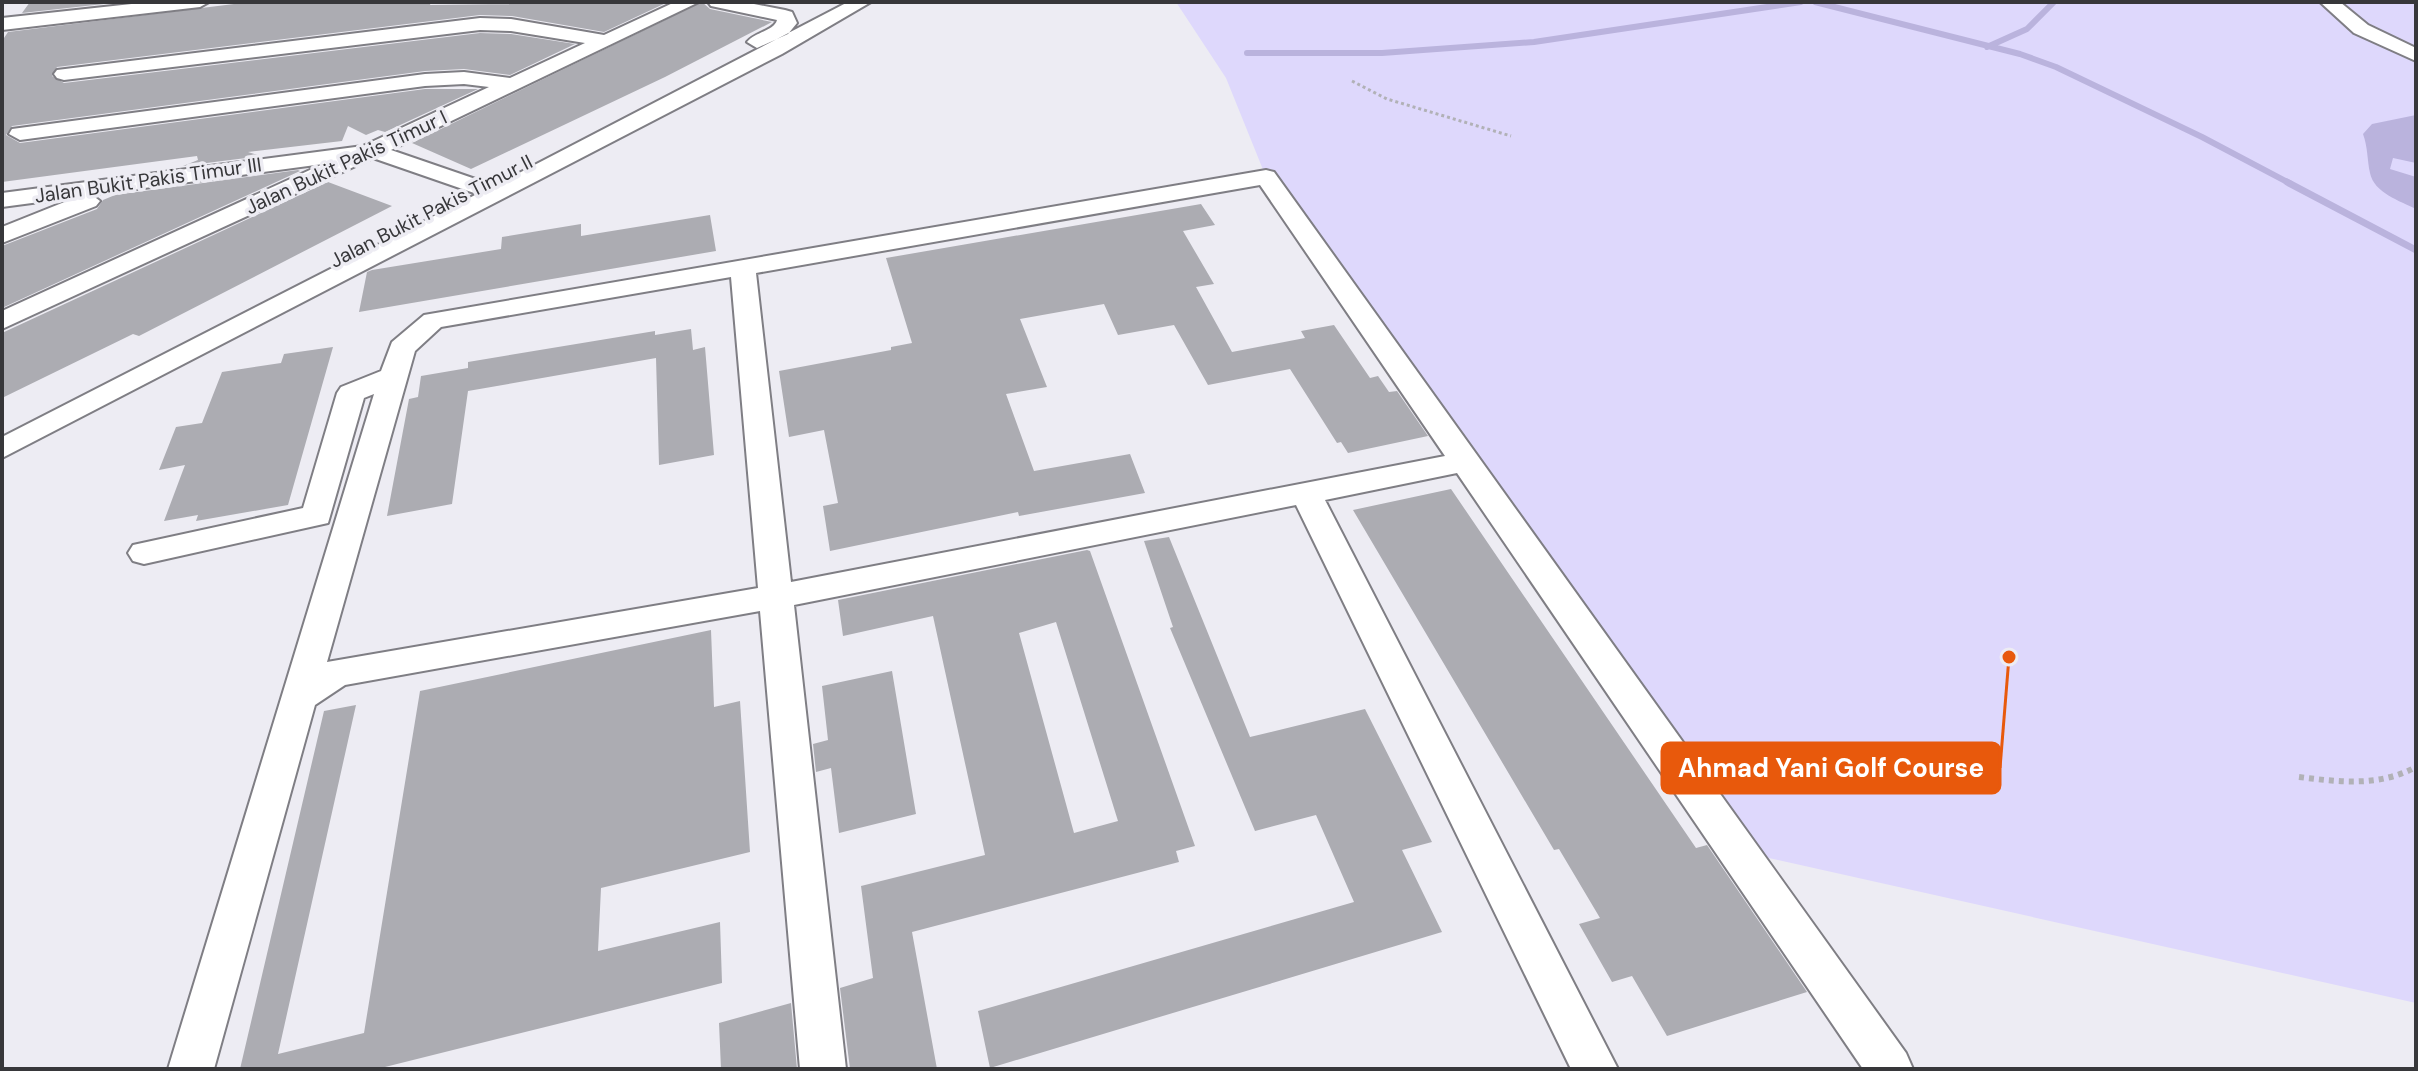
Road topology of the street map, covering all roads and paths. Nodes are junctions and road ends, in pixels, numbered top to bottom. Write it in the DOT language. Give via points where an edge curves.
graph roads {
  1 [pos="137,2"];
  2 [pos="200,2"];
  3 [pos="690,2"];
  4 [pos="717,2"];
  5 [pos="862,2"];
  6 [pos="2329,2"];
  7 [pos="162,4"];
  8 [pos="94,10"];
  9 [pos="2,17"];
  10 [pos="2,24"];
  11 [pos="606,41"];
  12 [pos="2416,55"];
  13 [pos="64,74"];
  14 [pos="1352,81"];
  15 [pos="509,84"];
  16 [pos="20,134"];
  17 [pos="1511,136"];
  18 [pos="374,151"];
  19 [pos="274,163"];
  20 [pos="309,182"];
  21 [pos="130,183"];
  22 [pos="479,188"];
  23 [pos="2,200"];
  24 [pos="2,236"];
  25 [pos="743,269"];
  26 [pos="2,321"];
  27 [pos="363,359"];
  28 [pos="394,376"];
  29 [pos="351,393"];
  30 [pos="2,426"];
  31 [pos="2,449"];
  32 [pos="1465,462"];
  33 [pos="1306,493"];
  34 [pos="144,553"];
  35 [pos="774,597"];
  36 [pos="299,697"];
  37 [pos="2416,767"];
  38 [pos="2299,777"];
  39 [pos="191,1069"];
  40 [pos="823,1069"];
  41 [pos="1595,1069"];
  42 [pos="1890,1069"];
  1 -- 8 [label="street"];
  2 -- 7 [label="street"];
  3 -- 11 [label="street, Jalan Bukit Pakis Timur I"];
  4 -- 22 [label="street, Jalan Bukit Pakis Timur II" via="785,16 788,23"];
  5 -- 31 [label="street"];
  6 -- 12 [label="street" via="2361,29"];
  7 -- 8 [label="street"];
  8 -- 9 [label="street"];
  8 -- 10 [label="street"];
  11 -- 13 [label="street" via="480,24"];
  11 -- 15 [label="street, Jalan Bukit Pakis Timur I"];
  14 -- 17 [label="path" via="1387,99"];
  15 -- 16 [label="street" via="425,80"];
  15 -- 18 [label="street, Jalan Bukit Pakis Timur I"];
  18 -- 19 [label="street, Jalan Bukit Pakis Timur III"];
  18 -- 20 [label="street, Jalan Bukit Pakis Timur I"];
  18 -- 22 [label="street, Jalan Bukit Pakis Timur III"];
  19 -- 20 [label="street" via="294,168"];
  19 -- 21 [label="street, Jalan Bukit Pakis Timur III"];
  20 -- 26 [label="street, Jalan Bukit Pakis Timur I"];
  21 -- 23 [label="street, Jalan Bukit Pakis Timur III"];
  21 -- 24 [label="street"];
  22 -- 30 [label="street, Jalan Bukit Pakis Timur II"];
  25 -- 28 [label="street" via="433,321 402,348"];
  25 -- 32 [label="street" via="1266,177"];
  25 -- 35 [label="street"];
  27 -- 29 [label="street"];
  28 -- 29 [label="street"];
  28 -- 36 [label="street"];
  29 -- 34 [label="street" via="317,516"];
  32 -- 33 [label="street"];
  32 -- 42 [label="street"];
  33 -- 35 [label="street"];
  33 -- 41 [label="street"];
  35 -- 36 [label="street" via="336,673"];
  35 -- 40 [label="street"];
  36 -- 39 [label="street"];
  37 -- 38 [label="path" via="2402,776 2347,782"];
}
